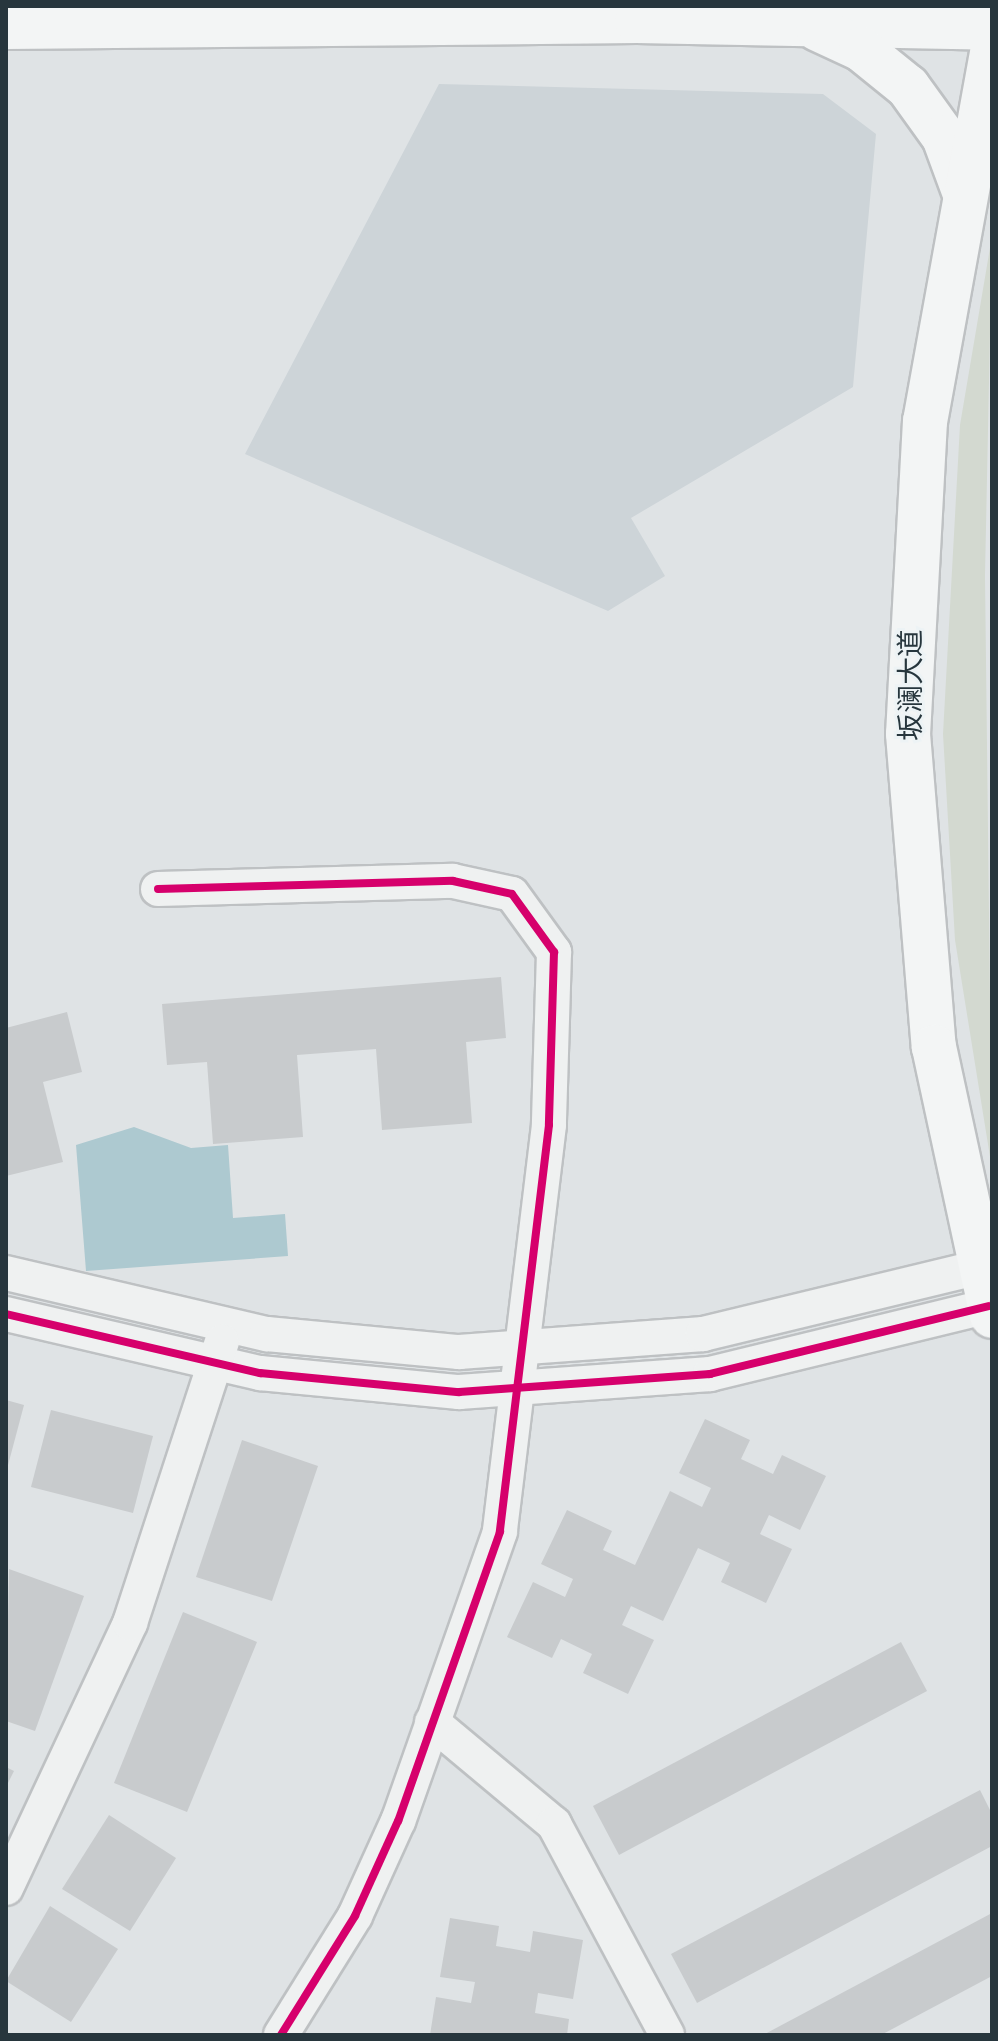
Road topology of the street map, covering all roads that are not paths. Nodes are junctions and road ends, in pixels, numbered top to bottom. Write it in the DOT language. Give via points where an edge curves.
graph roads {
  1 [pos="805,24"];
  2 [pos="6,27"];
  3 [pos="992,28"];
  4 [pos="992,53"];
  5 [pos="965,194"];
  6 [pos="158,889"];
  7 [pos="6,1273"];
  8 [pos="987,1296"];
  9 [pos="6,1314"];
  10 [pos="227,1326"];
  11 [pos="522,1351"];
  12 [pos="216,1364"];
  13 [pos="517,1391"];
  14 [pos="432,1722"];
  15 [pos="6,1888"];
  16 [pos="281,2035"];
  17 [pos="667,2035"];
  1 -- 2 [label="main road"];
  1 -- 3 [label="main road"];
  1 -- 5 [label="main road" via="861,49 908,87 944,137"];
  4 -- 5 [label="main road, 坂澜大道"];
  5 -- 8 [label="main road, 坂澜大道" via="920,466 908,734 934,1047"];
  6 -- 11 [label="street" via="453,881 512,894 554,952 549,1125"];
  7 -- 10 [label="street"];
  8 -- 11 [label="street" via="703,1334"];
  8 -- 13 [label="street" via="710,1374"];
  9 -- 12 [label="street"];
  10 -- 11 [label="street" via="395,1349"];
  10 -- 12 [label="street"];
  11 -- 13 [label="street"];
  12 -- 13 [label="street" via="392,1389"];
  12 -- 15 [label="street" via="130,1623"];
  13 -- 14 [label="street" via="500,1532"];
  14 -- 16 [label="street" via="355,1916"];
  14 -- 17 [label="street" via="554,1824"];
}
